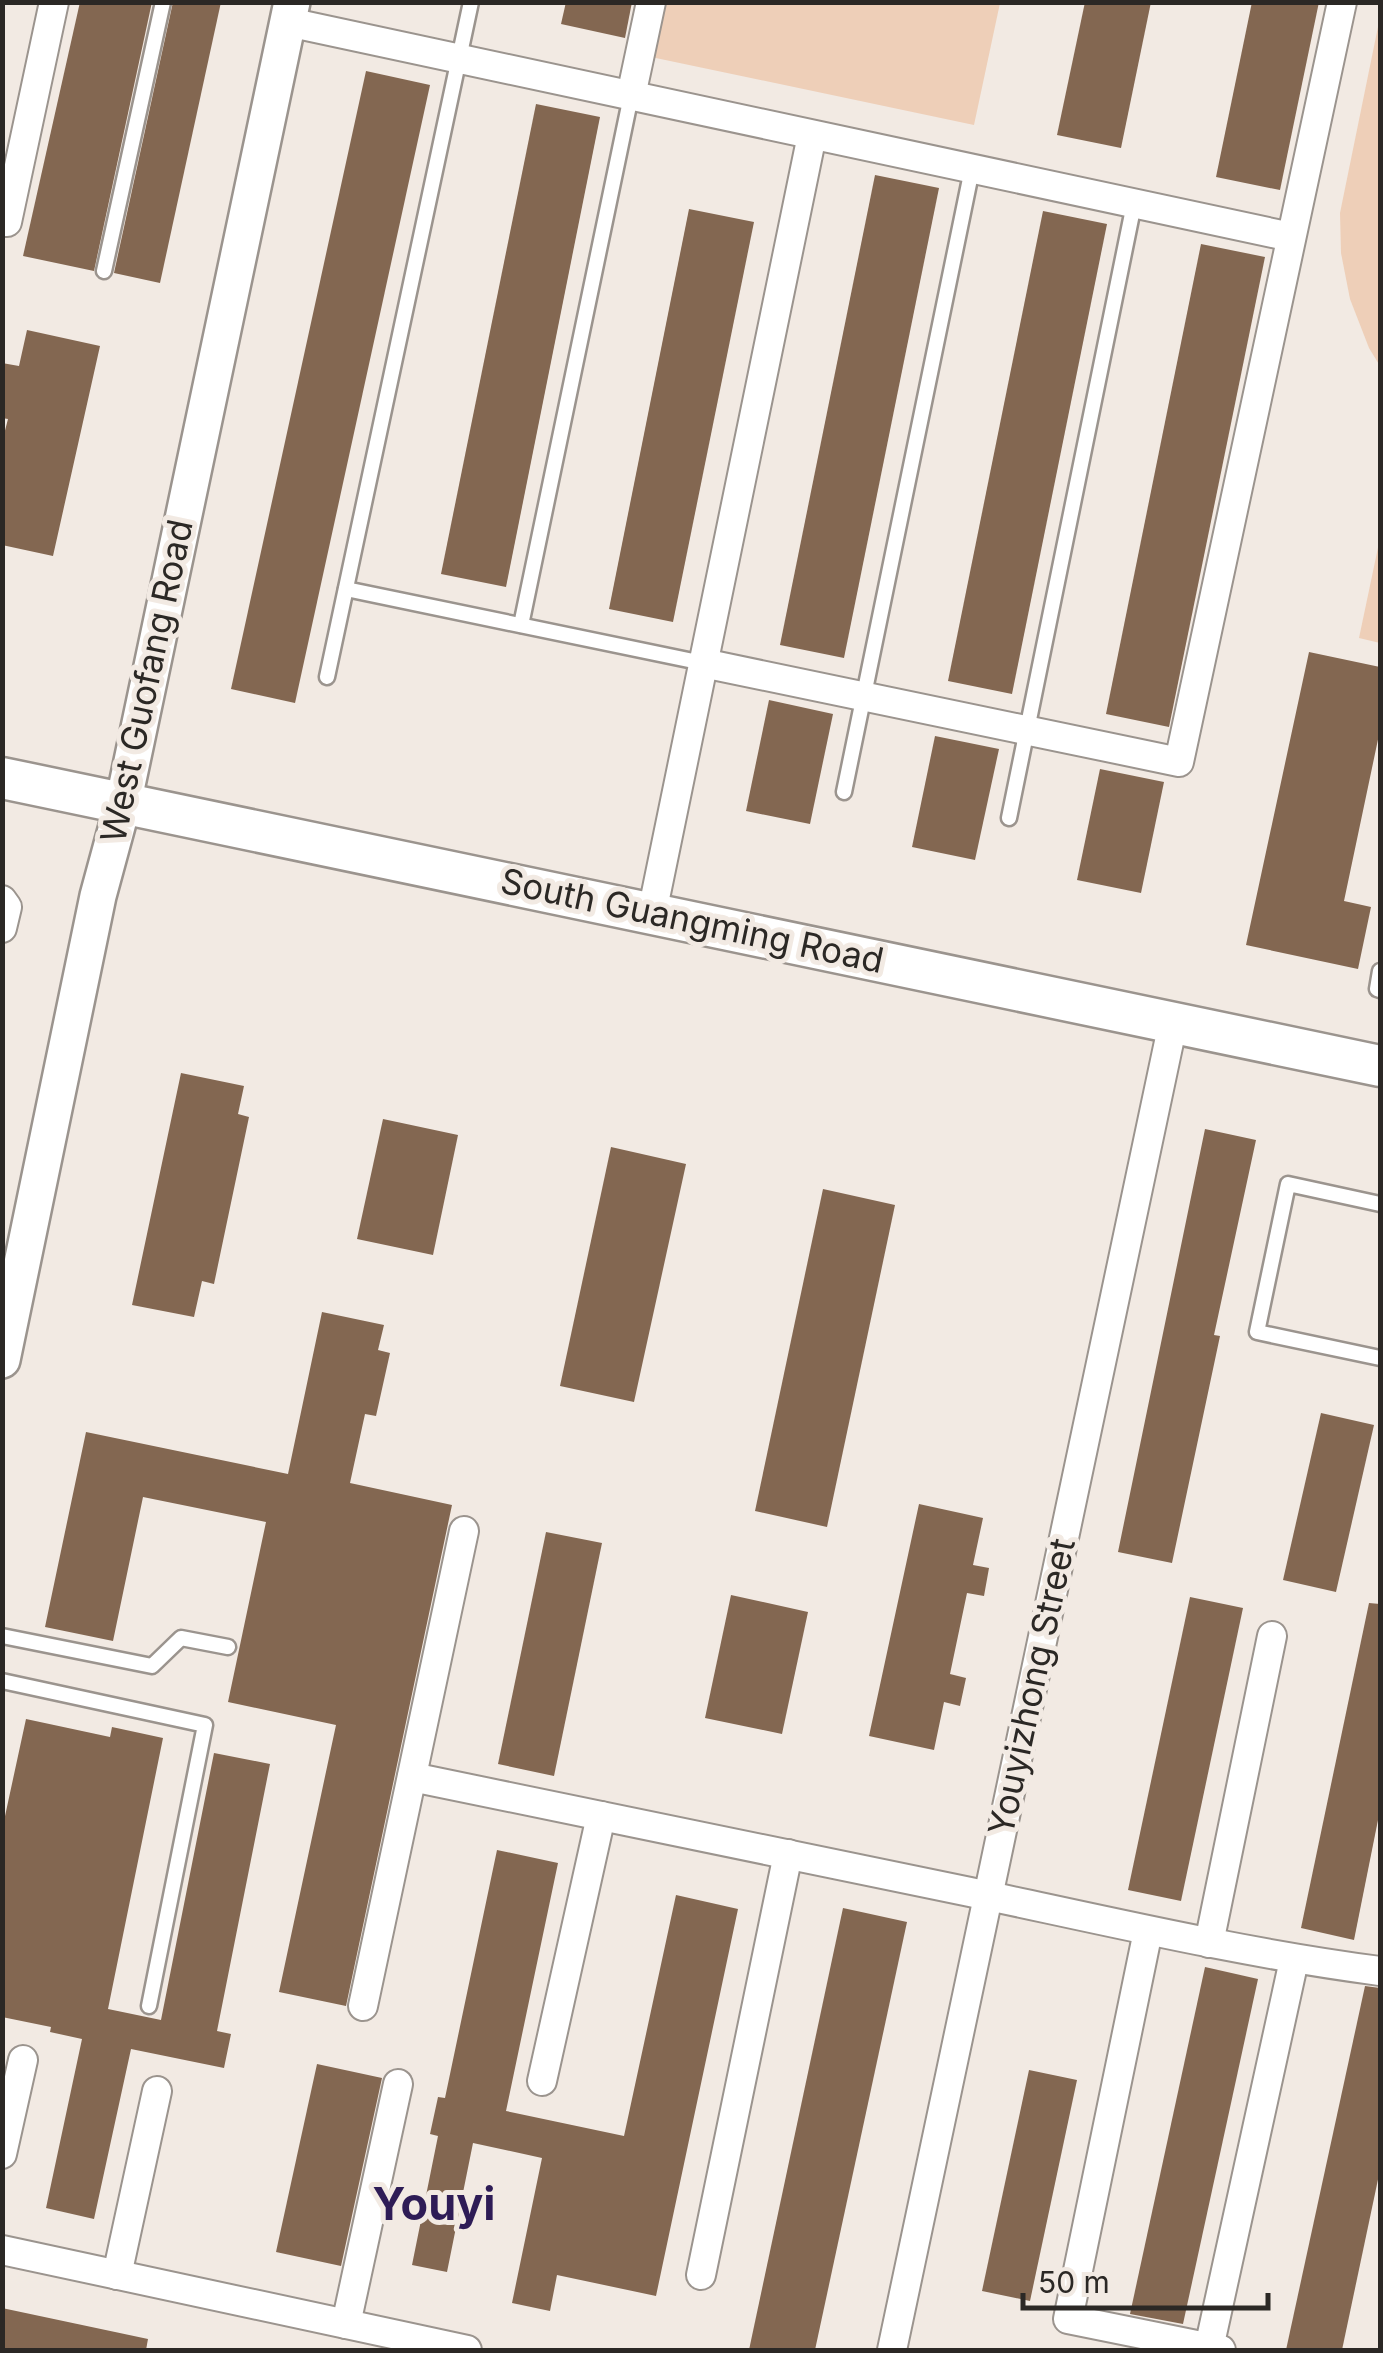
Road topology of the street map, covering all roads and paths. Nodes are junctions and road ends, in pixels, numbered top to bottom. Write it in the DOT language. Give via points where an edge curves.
graph roads {
  1 [pos="54,2"];
  2 [pos="163,2"];
  3 [pos="470,2"];
  4 [pos="650,2"];
  5 [pos="1342,2"];
  6 [pos="290,12"];
  7 [pos="458,59"];
  8 [pos="631,96"];
  9 [pos="812,135"];
  10 [pos="972,169"];
  11 [pos="1134,204"];
  12 [pos="7,222"];
  13 [pos="1292,238"];
  14 [pos="104,271"];
  15 [pos="346,589"];
  16 [pos="521,625"];
  17 [pos="703,663"];
  18 [pos="327,676"];
  19 [pos="863,696"];
  20 [pos="1027,730"];
  21 [pos="2,778"];
  22 [pos="844,792"];
  23 [pos="122,804"];
  24 [pos="1009,818"];
  25 [pos="2,900"];
  26 [pos="652,913"];
  27 [pos="2,928"];
  28 [pos="1380,971"];
  29 [pos="1380,990"];
  30 [pos="1172,1022"];
  31 [pos="1380,1066"];
  32 [pos="1380,1204"];
  33 [pos="1380,1358"];
  34 [pos="2,1360"];
  35 [pos="464,1531"];
  36 [pos="2,1636"];
  37 [pos="1272,1636"];
  38 [pos="228,1647"];
  39 [pos="2,1682"];
  40 [pos="412,1776"];
  41 [pos="601,1816"];
  42 [pos="788,1854"];
  43 [pos="988,1896"];
  44 [pos="1148,1931"];
  45 [pos="1209,1943"];
  46 [pos="1294,1960"];
  47 [pos="1380,1971"];
  48 [pos="149,2006"];
  49 [pos="363,2006"];
  50 [pos="23,2060"];
  51 [pos="542,2081"];
  52 [pos="398,2084"];
  53 [pos="158,2090"];
  54 [pos="2,2154"];
  55 [pos="2,2250"];
  56 [pos="116,2274"];
  57 [pos="701,2275"];
  58 [pos="346,2324"];
  59 [pos="1215,2349"];
  60 [pos="466,2350"];
  61 [pos="892,2350"];
  1 -- 12 [label="street"];
  2 -- 14 [label="lane"];
  3 -- 7 [label="lane"];
  4 -- 8 [label="street"];
  5 -- 13 [label="street"];
  6 -- 7 [label="street"];
  6 -- 23 [label="street, West Guofang Road"];
  7 -- 8 [label="street"];
  7 -- 15 [label="lane"];
  8 -- 9 [label="street"];
  8 -- 16 [label="lane"];
  9 -- 10 [label="street"];
  9 -- 17 [label="street"];
  10 -- 11 [label="street"];
  10 -- 19 [label="lane"];
  11 -- 13 [label="street"];
  11 -- 20 [label="lane"];
  13 -- 20 [label="street" via="1179,762"];
  15 -- 16 [label="lane"];
  15 -- 18 [label="lane"];
  16 -- 17 [label="lane"];
  17 -- 19 [label="street"];
  17 -- 26 [label="street"];
  19 -- 20 [label="street"];
  19 -- 22 [label="lane"];
  20 -- 24 [label="lane"];
  21 -- 23 [label="main road, South Guangming Road"];
  23 -- 26 [label="main road, South Guangming Road"];
  23 -- 34 [label="street, West Guofang Road"];
  25 -- 27 [label="street"];
  26 -- 30 [label="main road, South Guangming Road"];
  28 -- 29 [label="lane"];
  30 -- 31 [label="main road, South Guangming Road"];
  30 -- 43 [label="street, Youyizhong Street"];
  32 -- 33 [label="lane" via="1288,1184 1257,1332"];
  35 -- 40 [label="street"];
  36 -- 38 [label="lane" via="152,1666 181,1638"];
  37 -- 45 [label="street"];
  39 -- 48 [label="lane" via="205,1725"];
  40 -- 41 [label="street"];
  40 -- 49 [label="street"];
  41 -- 42 [label="street"];
  41 -- 51 [label="street"];
  42 -- 43 [label="street"];
  42 -- 57 [label="street"];
  43 -- 44 [label="street"];
  43 -- 61 [label="street, Youyizhong Street"];
  44 -- 45 [label="street"];
  44 -- 59 [label="street" via="1068,2319"];
  45 -- 46 [label="street"];
  46 -- 47 [label="street"];
  46 -- 59 [label="street"];
  50 -- 54 [label="street"];
  52 -- 58 [label="street"];
  53 -- 56 [label="street"];
  55 -- 56 [label="street"];
  56 -- 58 [label="street"];
  58 -- 60 [label="street"];
}
